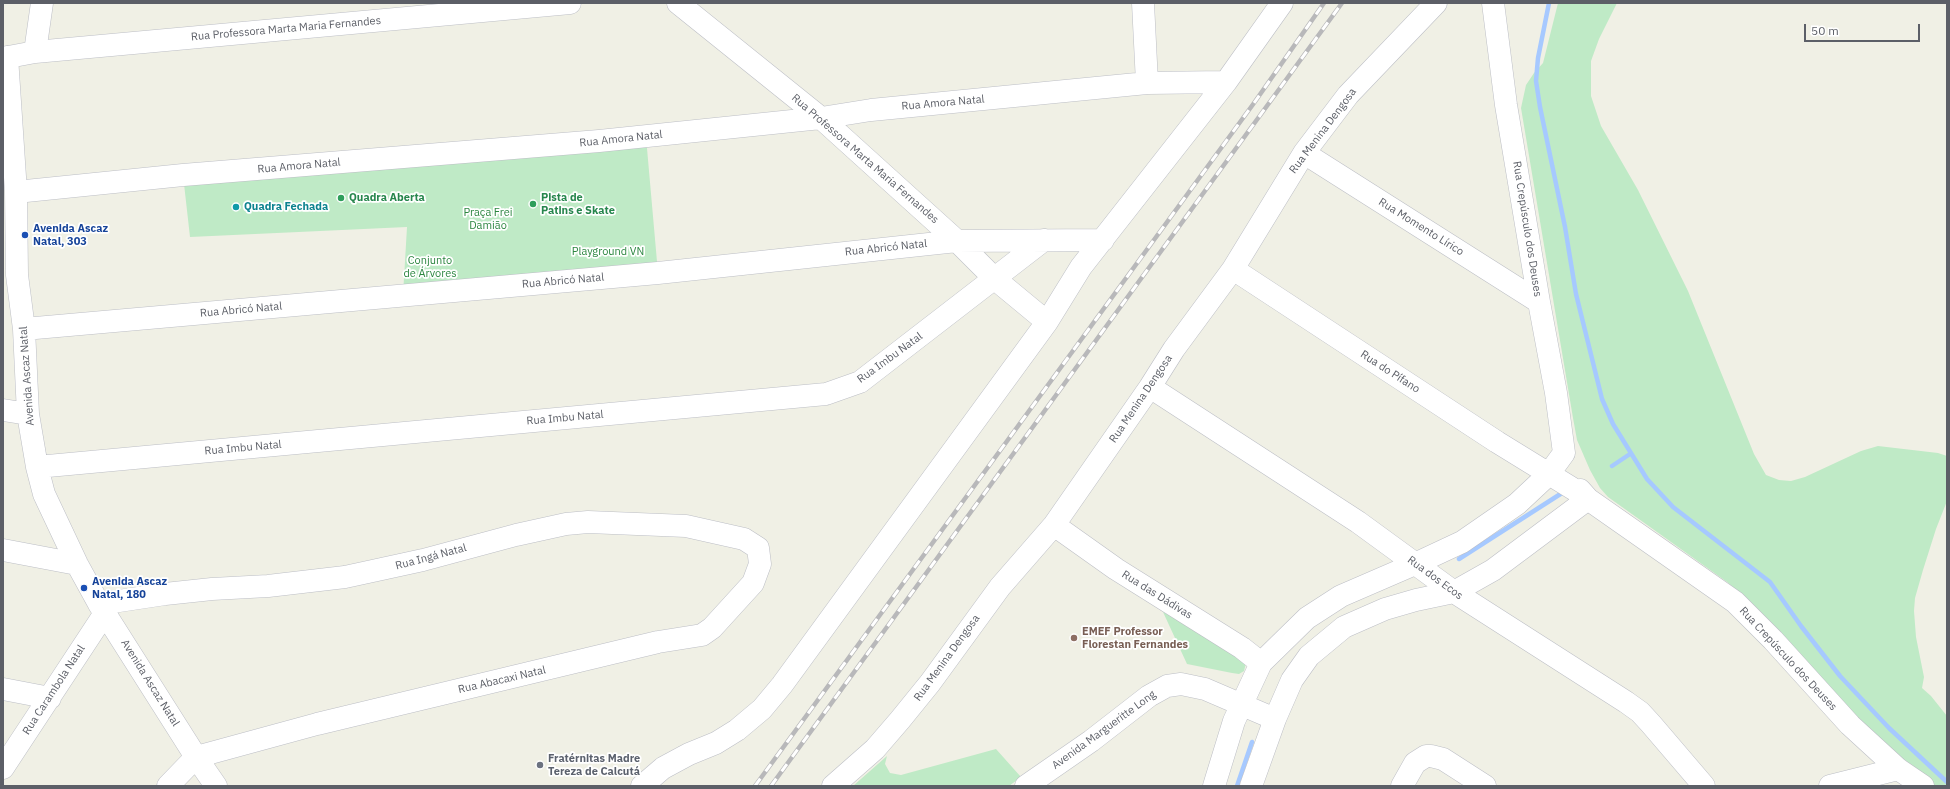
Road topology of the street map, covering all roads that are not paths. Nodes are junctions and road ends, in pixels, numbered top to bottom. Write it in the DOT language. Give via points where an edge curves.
graph roads {
  1 [pos="42,3"];
  2 [pos="570,3"];
  3 [pos="678,3"];
  4 [pos="1143,3"];
  5 [pos="1282,3"];
  6 [pos="1436,3"];
  7 [pos="1492,3"];
  8 [pos="35,52"];
  9 [pos="5,57"];
  10 [pos="1226,82"];
  11 [pos="1147,83"];
  12 [pos="821,118"];
  13 [pos="1304,152"];
  14 [pos="16,192"];
  15 [pos="1044,240"];
  16 [pos="1103,240"];
  17 [pos="957,241"];
  18 [pos="1233,269"];
  19 [pos="10,274"];
  20 [pos="996,279"];
  21 [pos="1539,302"];
  22 [pos="1047,322"];
  23 [pos="24,329"];
  24 [pos="1150,387"];
  25 [pos="3,410"];
  26 [pos="28,414"];
  27 [pos="1564,453"];
  28 [pos="37,467"];
  29 [pos="1548,475"];
  30 [pos="1588,500"];
  31 [pos="1054,525"];
  32 [pos="758,548"];
  33 [pos="3,550"];
  34 [pos="77,564"];
  35 [pos="1416,564"];
  36 [pos="1454,592"];
  37 [pos="102,608"];
  38 [pos="1290,636"];
  39 [pos="1309,656"];
  40 [pos="1261,663"];
  41 [pos="3,689"];
  42 [pos="50,698"];
  43 [pos="1240,705"];
  44 [pos="1274,719"];
  45 [pos="196,757"];
  46 [pos="3,768"];
  47 [pos="1898,769"];
  48 [pos="168,786"];
  49 [pos="216,786"];
  50 [pos="642,786"];
  51 [pos="833,786"];
  52 [pos="1026,786"];
  53 [pos="1214,786"];
  54 [pos="1251,786"];
  55 [pos="1402,786"];
  56 [pos="1485,786"];
  57 [pos="1704,786"];
  58 [pos="1830,786"];
  59 [pos="1923,786"];
  1 -- 8 [label="street"];
  2 -- 8 [label="street, Rua Professora Marta Maria Fernandes"];
  3 -- 12 [label="street, Rua Professora Marta Maria Fernandes"];
  4 -- 11 [label="street"];
  5 -- 10 [label="street"];
  6 -- 13 [label="street, Rua Menina Dengosa" via="1348,95"];
  7 -- 21 [label="street, Rua Crepúsculo dos Deuses" via="1506,105"];
  8 -- 9 [label="street, Rua Professora Marta Maria Fernandes"];
  9 -- 14 [label="street, Avenida Ascaz Natal"];
  10 -- 11 [label="street, Rua Amora Natal"];
  10 -- 16 [label="street"];
  11 -- 12 [label="street, Rua Amora Natal" via="871,110"];
  12 -- 14 [label="street, Rua Amora Natal" via="599,141"];
  12 -- 17 [label="street, Rua Professora Marta Maria Fernandes"];
  13 -- 18 [label="street, Rua Menina Dengosa"];
  13 -- 21 [label="street, Rua Momento Lírico"];
  14 -- 19 [label="street, Avenida Ascaz Natal"];
  15 -- 16 [label="street, Rua Abricó Natal"];
  15 -- 17 [label="street, Rua Abricó Natal"];
  15 -- 20 [label="street, Rua Imbu Natal"];
  16 -- 22 [label="street" via="1081,267"];
  17 -- 20 [label="street, Rua Professora Marta Maria Fernandes"];
  17 -- 23 [label="street, Rua Abricó Natal" via="658,273"];
  18 -- 24 [label="street, Rua Menina Dengosa" via="1174,349"];
  18 -- 29 [label="street, Rua do Pífano"];
  19 -- 23 [label="street, Avenida Ascaz Natal"];
  20 -- 22 [label="street, Rua Professora Marta Maria Fernandes"];
  20 -- 28 [label="street, Rua Imbu Natal" via="860,382 826,394"];
  21 -- 27 [label="street, Rua Crepúsculo dos Deuses"];
  22 -- 50 [label="street" via="802,661 762,709 737,730 663,768"];
  23 -- 26 [label="street, Avenida Ascaz Natal"];
  24 -- 31 [label="street, Rua Menina Dengosa"];
  24 -- 35 [label="street, Rua dos Ecos" via="1358,522"];
  25 -- 26 [label="street"];
  26 -- 28 [label="street, Avenida Ascaz Natal"];
  27 -- 29 [label="street"];
  27 -- 30 [label="street, Rua Crepúsculo dos Deuses" via="1575,483"];
  28 -- 34 [label="street, Avenida Ascaz Natal" via="44,494"];
  29 -- 30 [label="street, Rua Crepúsculo dos Deuses"];
  29 -- 35 [label="street" via="1517,504 1462,542"];
  30 -- 36 [label="street" via="1493,570"];
  30 -- 47 [label="street, Rua Crepúsculo dos Deuses" via="1735,602 1850,725"];
  31 -- 40 [label="street, Rua das Dádivas"];
  31 -- 51 [label="street, Rua Menina Dengosa" via="1000,587 930,684 900,720 875,749"];
  32 -- 37 [label="street, Rua Ingá Natal" via="744,539 686,526 588,522 566,524 345,577 130,598"];
  32 -- 45 [label="street, Rua Abacaxi Natal" via="760,564 753,583 712,628 702,635 658,642 275,735"];
  33 -- 34 [label="street"];
  34 -- 37 [label="street, Avenida Ascaz Natal"];
  35 -- 36 [label="street, Rua dos Ecos"];
  35 -- 38 [label="street" via="1341,596 1307,618"];
  36 -- 39 [label="street" via="1384,609 1344,627"];
  36 -- 57 [label="street, Rua dos Ecos" via="1640,712"];
  37 -- 42 [label="street, Rua Carambola Natal"];
  37 -- 45 [label="street, Avenida Ascaz Natal"];
  38 -- 39 [label="street"];
  38 -- 40 [label="street"];
  39 -- 44 [label="street" via="1292,680"];
  40 -- 43 [label="street"];
  41 -- 42 [label="street"];
  42 -- 46 [label="street, Rua Carambola Natal"];
  43 -- 44 [label="street, Avenida Margueritte Long"];
  43 -- 52 [label="street, Avenida Margueritte Long" via="1205,689 1181,684 1167,686 1149,696 1091,741"];
  43 -- 53 [label="street"];
  44 -- 54 [label="street"];
  45 -- 48 [label="street"];
  45 -- 49 [label="street, Avenida Ascaz Natal"];
  47 -- 58 [label="street"];
  47 -- 59 [label="street, Rua Crepúsculo dos Deuses"];
  55 -- 56 [label="street" via="1415,763 1426,756 1431,756 1443,759"];
}
